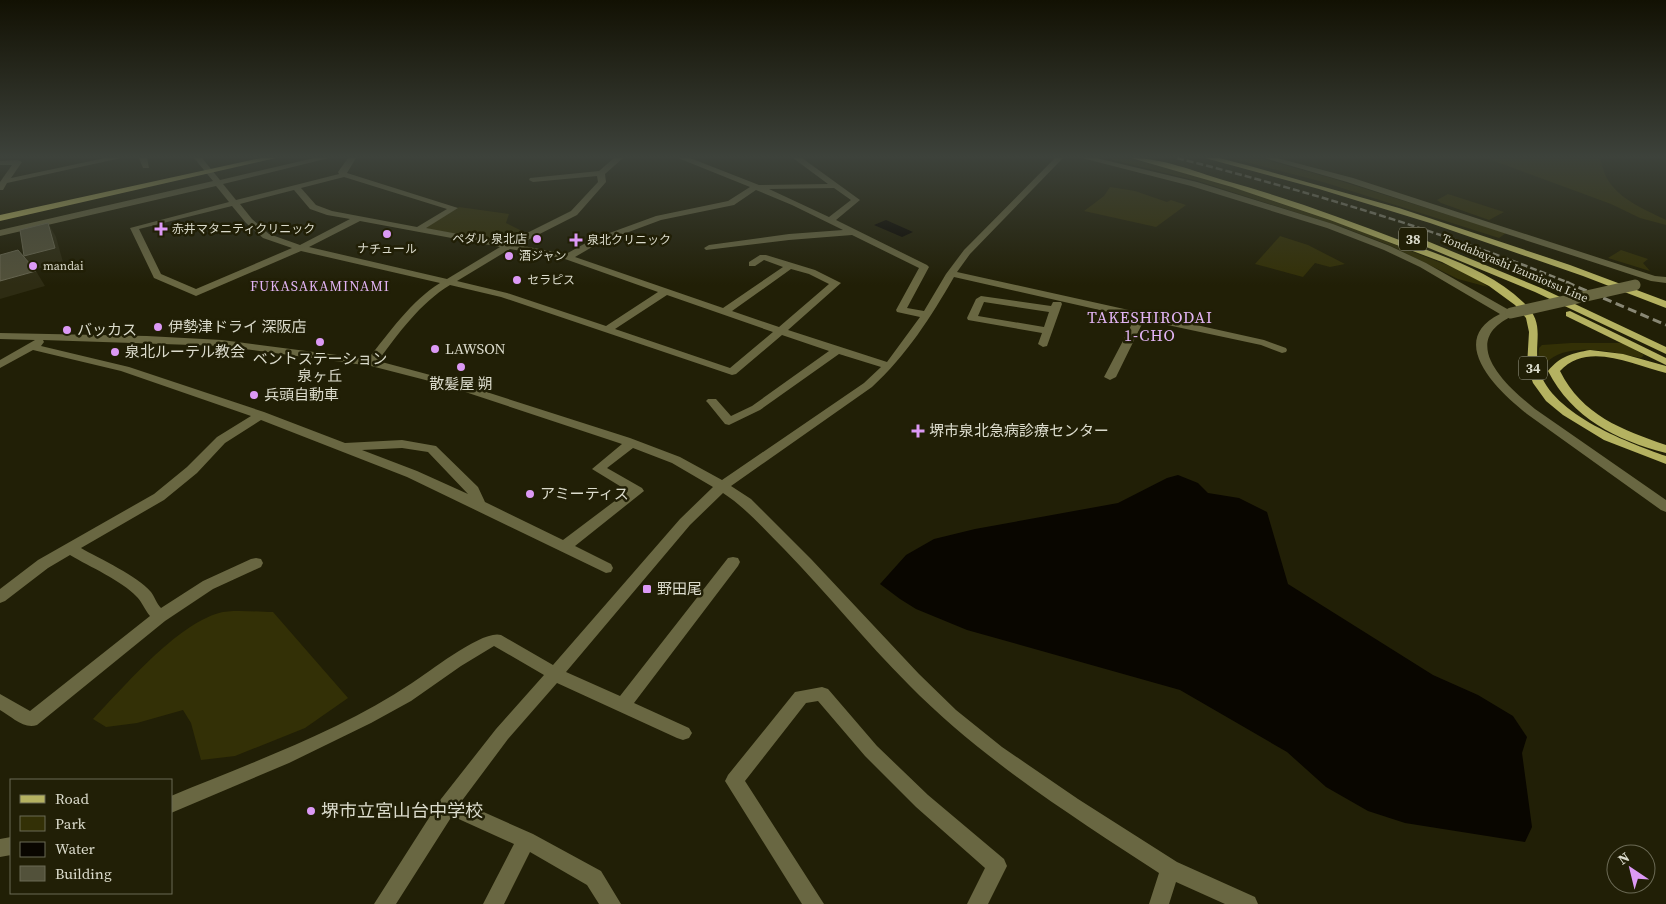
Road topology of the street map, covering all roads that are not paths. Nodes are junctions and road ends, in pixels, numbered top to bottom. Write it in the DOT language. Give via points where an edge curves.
graph roads {
  1 [pos="81,200"];
  2 [pos="141,200"];
  3 [pos="242,200"];
  4 [pos="308,200"];
  5 [pos="429,200"];
  6 [pos="586,200"];
  7 [pos="735,200"];
  8 [pos="788,200"];
  9 [pos="856,200"];
  10 [pos="1018,200"];
  11 [pos="1246,200"];
  12 [pos="1285,200"];
  13 [pos="1300,200"];
  14 [pos="1369,200"];
  15 [pos="1412,200"];
  16 [pos="235,202"];
  17 [pos="0,218"];
  18 [pos="357,219"];
  19 [pos="830,220"];
  20 [pos="419,229"];
  21 [pos="854,232"];
  22 [pos="0,233"];
  23 [pos="1471,234"];
  24 [pos="507,246"];
  25 [pos="300,248"];
  26 [pos="709,248"];
  27 [pos="1435,256"];
  28 [pos="567,257"];
  29 [pos="752,264"];
  30 [pos="790,266"];
  31 [pos="951,274"];
  32 [pos="1654,279"];
  33 [pos="1666,280"];
  34 [pos="449,281"];
  35 [pos="664,292"];
  36 [pos="1060,297"];
  37 [pos="1666,305"];
  38 [pos="1055,310"];
  39 [pos="723,312"];
  40 [pos="1666,312"];
  41 [pos="1510,313"];
  42 [pos="927,315"];
  43 [pos="1141,315"];
  44 [pos="608,329"];
  45 [pos="779,330"];
  46 [pos="1048,331"];
  47 [pos="0,336"];
  48 [pos="45,337"];
  49 [pos="1043,344"];
  50 [pos="33,346"];
  51 [pos="838,350"];
  52 [pos="1282,350"];
  53 [pos="1666,351"];
  54 [pos="1666,362"];
  55 [pos="371,363"];
  56 [pos="0,364"];
  57 [pos="889,366"];
  58 [pos="1666,370"];
  59 [pos="1110,377"];
  60 [pos="712,400"];
  61 [pos="260,415"];
  62 [pos="631,442"];
  63 [pos="344,448"];
  64 [pos="1666,449"];
  65 [pos="1666,460"];
  66 [pos="722,486"];
  67 [pos="480,504"];
  68 [pos="1666,507"];
  69 [pos="564,547"];
  70 [pos="69,548"];
  71 [pos="733,562"];
  72 [pos="256,563"];
  73 [pos="606,568"];
  74 [pos="0,597"];
  75 [pos="160,617"];
  76 [pos="555,674"];
  77 [pos="0,700"];
  78 [pos="623,705"];
  79 [pos="683,733"];
  80 [pos="172,805"];
  81 [pos="448,805"];
  82 [pos="526,840"];
  83 [pos="1170,869"];
  84 [pos="384,904"];
  85 [pos="493,904"];
  86 [pos="611,904"];
  87 [pos="814,904"];
  88 [pos="977,904"];
  89 [pos="1159,904"];
  90 [pos="1248,904"];
  1 -- 17 [label="main road"];
  2 -- 22 [label="street"];
  3 -- 16 [label="street"];
  4 -- 18 [label="street" via="314,207"];
  5 -- 20 [label="street" via="454,208"];
  6 -- 24 [label="street" via="574,213"];
  7 -- 28 [label="street" via="659,218 596,240"];
  8 -- 19 [label="street"];
  9 -- 19 [label="street"];
  10 -- 31 [label="street" via="967,252"];
  11 -- 41 [label="street" via="1387,248"];
  12 -- 27 [label="main road"];
  13 -- 53 [label="main road, Tondabayashi Izumiotsu Line / 38" via="1444,250 1538,290"];
  14 -- 23 [label="main road"];
  15 -- 32 [label="street"];
  16 -- 25 [label="street" via="266,236"];
  16 -- 25 [label="street" via="134,228 156,276 196,293"];
  18 -- 20 [label="street"];
  18 -- 25 [label="street"];
  19 -- 21 [label="street"];
  20 -- 24 [label="street"];
  21 -- 26 [label="street"];
  21 -- 42 [label="street" via="924,267 901,310"];
  23 -- 37 [label="main road"];
  23 -- 40 [label="main road, Tondabayashi Izumiotsu Line" via="1576,273"];
  24 -- 28 [label="street"];
  24 -- 34 [label="street"];
  25 -- 34 [label="street"];
  27 -- 54 [label="main road, 38" via="1527,294"];
  27 -- 65 [label="main road, 34" via="1520,304 1533,321 1533,366 1537,381 1563,410 1612,440"];
  28 -- 35 [label="street"];
  29 -- 30 [label="street" via="763,257"];
  30 -- 39 [label="street"];
  30 -- 45 [label="street" via="836,283"];
  31 -- 36 [label="street"];
  31 -- 42 [label="street"];
  32 -- 33 [label="street"];
  32 -- 41 [label="street, bridge"];
  34 -- 44 [label="street"];
  34 -- 55 [label="street" via="420,305"];
  35 -- 39 [label="street"];
  35 -- 44 [label="street"];
  36 -- 38 [label="street"];
  36 -- 43 [label="street"];
  38 -- 46 [label="street"];
  38 -- 46 [label="street" via="981,299 972,318"];
  39 -- 45 [label="street"];
  41 -- 68 [label="street" via="1489,324 1481,352 1501,384 1532,412"];
  42 -- 57 [label="street"];
  43 -- 52 [label="street"];
  43 -- 59 [label="street"];
  44 -- 45 [label="street" via="732,372"];
  45 -- 51 [label="street"];
  46 -- 49 [label="street"];
  47 -- 48 [label="street"];
  48 -- 50 [label="street"];
  48 -- 55 [label="street" via="222,343"];
  50 -- 56 [label="street"];
  50 -- 61 [label="street" via="125,369"];
  51 -- 57 [label="street"];
  51 -- 60 [label="street" via="756,408 730,420"];
  55 -- 62 [label="street" via="446,382"];
  57 -- 66 [label="street" via="868,385"];
  58 -- 64 [label="main road, 34" via="1609,354 1586,354 1568,357 1554,371 1569,398 1584,411 1627,435"];
  61 -- 63 [label="street"];
  61 -- 70 [label="street" via="221,440 159,497"];
  62 -- 66 [label="street" via="676,460"];
  62 -- 69 [label="street" via="598,469 637,491"];
  63 -- 67 [label="street"];
  63 -- 67 [label="street" via="402,444 432,450 473,490"];
  66 -- 76 [label="street" via="685,522"];
  66 -- 83 [label="street" via="746,502 774,529 950,715 1071,805"];
  67 -- 69 [label="street"];
  69 -- 73 [label="street"];
  70 -- 74 [label="street"];
  70 -- 75 [label="street" via="135,586"];
  71 -- 78 [label="street"];
  72 -- 75 [label="street" via="208,585"];
  75 -- 77 [label="street" via="31,720"];
  76 -- 78 [label="street"];
  76 -- 80 [label="street" via="495,639 477,647 394,703 317,741"];
  76 -- 81 [label="street" via="502,734"];
  78 -- 79 [label="street"];
  81 -- 82 [label="street"];
  81 -- 84 [label="street"];
  82 -- 85 [label="street"];
  82 -- 86 [label="street" via="594,878"];
  83 -- 89 [label="street"];
  83 -- 90 [label="street"];
  87 -- 88 [label="street" via="734,781 801,697 822,694 877,757 997,866"];
}
